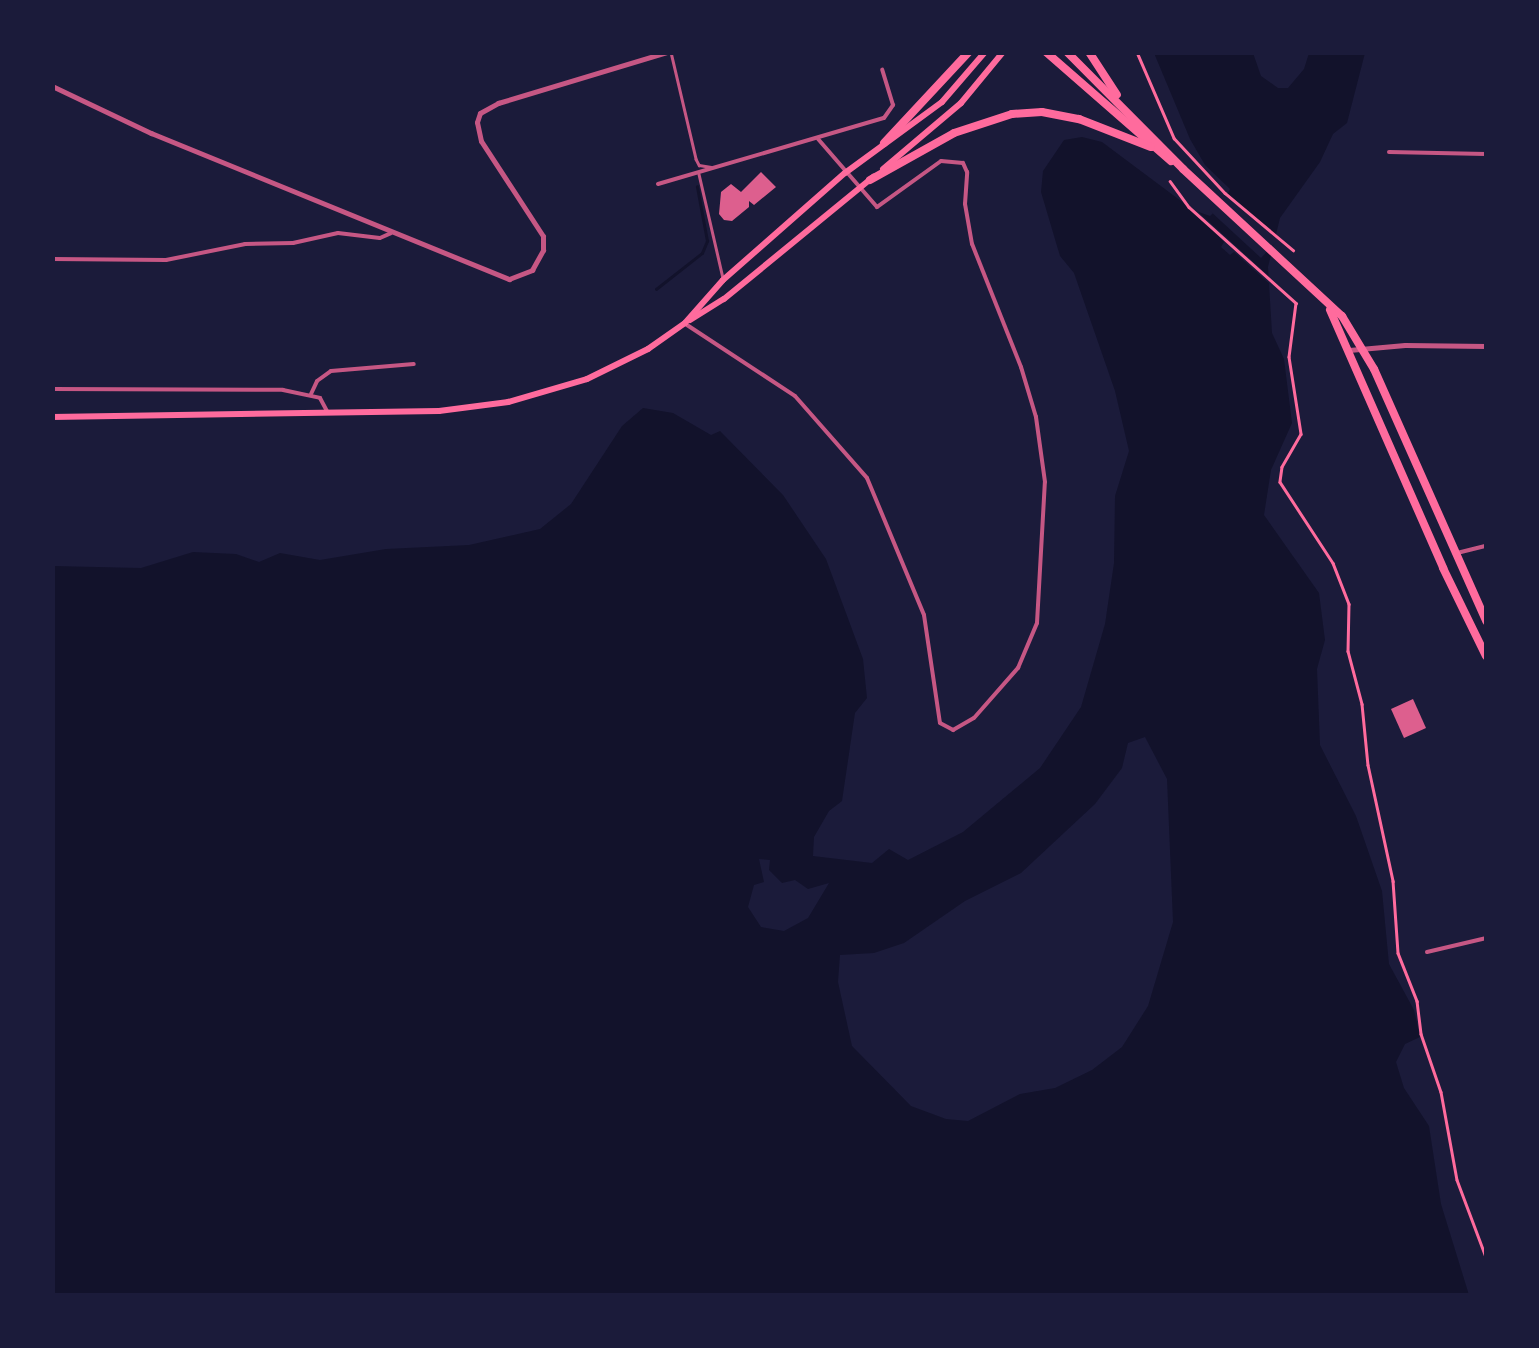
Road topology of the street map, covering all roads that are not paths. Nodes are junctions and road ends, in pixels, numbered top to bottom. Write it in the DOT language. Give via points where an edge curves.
graph roads {
  1 [pos="669,52"];
  2 [pos="969,52"];
  3 [pos="986,52"];
  4 [pos="1003,52"];
  5 [pos="1046,52"];
  6 [pos="1067,52"];
  7 [pos="1089,52"];
  8 [pos="882,70"];
  9 [pos="52,86"];
  10 [pos="1122,103"];
  11 [pos="818,139"];
  12 [pos="884,142"];
  13 [pos="1151,147"];
  14 [pos="1389,152"];
  15 [pos="1486,154"];
  16 [pos="711,168"];
  17 [pos="1183,169"];
  18 [pos="698,172"];
  19 [pos="845,173"];
  20 [pos="870,180"];
  21 [pos="658,184"];
  22 [pos="858,190"];
  23 [pos="391,233"];
  24 [pos="52,258"];
  25 [pos="723,280"];
  26 [pos="737,288"];
  27 [pos="1330,310"];
  28 [pos="684,323"];
  29 [pos="1486,346"];
  30 [pos="1362,348"];
  31 [pos="1346,351"];
  32 [pos="414,364"];
  33 [pos="52,389"];
  34 [pos="311,394"];
  35 [pos="328,414"];
  36 [pos="52,416"];
  37 [pos="1486,546"];
  38 [pos="1456,553"];
  39 [pos="1486,621"];
  40 [pos="1486,656"];
  41 [pos="1486,938"];
  42 [pos="1426,952"];
  1 -- 16 [label="lane" via="696,159"];
  1 -- 23 [label="street" via="480,113 482,141 543,236 532,270 496,277"];
  2 -- 12 [label="highway"];
  3 -- 12 [label="main road" via="942,102"];
  4 -- 20 [label="main road" via="961,104"];
  5 -- 13 [label="highway"];
  6 -- 10 [label="highway"];
  7 -- 10 [label="highway"];
  8 -- 11 [label="street" via="892,112"];
  9 -- 23 [label="street"];
  10 -- 17 [label="highway"];
  11 -- 16 [label="street"];
  11 -- 19 [label="street"];
  12 -- 19 [label="main road"];
  13 -- 17 [label="highway"];
  13 -- 20 [label="highway" via="1080,119 1012,114 954,133"];
  14 -- 15 [label="street"];
  16 -- 18 [label="street"];
  17 -- 27 [label="highway" via="1274,244"];
  18 -- 21 [label="street"];
  18 -- 25 [label="lane"];
  19 -- 22 [label="street"];
  19 -- 25 [label="main road"];
  20 -- 22 [label="main road"];
  22 -- 26 [label="main road"];
  22 -- 28 [label="street" via="882,206 941,161 963,163 972,244 1036,417 1045,482 1036,623 1018,668 974,718 953,730 940,723 924,615 867,478 795,396"];
  23 -- 24 [label="street" via="245,244 166,260"];
  25 -- 26 [label="main road"];
  25 -- 28 [label="main road"];
  26 -- 28 [label="main road"];
  27 -- 30 [label="highway" via="1342,316"];
  27 -- 31 [label="highway"];
  28 -- 35 [label="main road" via="606,371 538,394 439,411"];
  29 -- 30 [label="street"];
  30 -- 31 [label="street"];
  30 -- 38 [label="highway"];
  31 -- 40 [label="highway"];
  32 -- 34 [label="street" via="331,372"];
  33 -- 34 [label="street" via="196,386"];
  34 -- 35 [label="street"];
  35 -- 36 [label="main road"];
  37 -- 38 [label="street"];
  38 -- 39 [label="highway"];
  41 -- 42 [label="street"];
}
